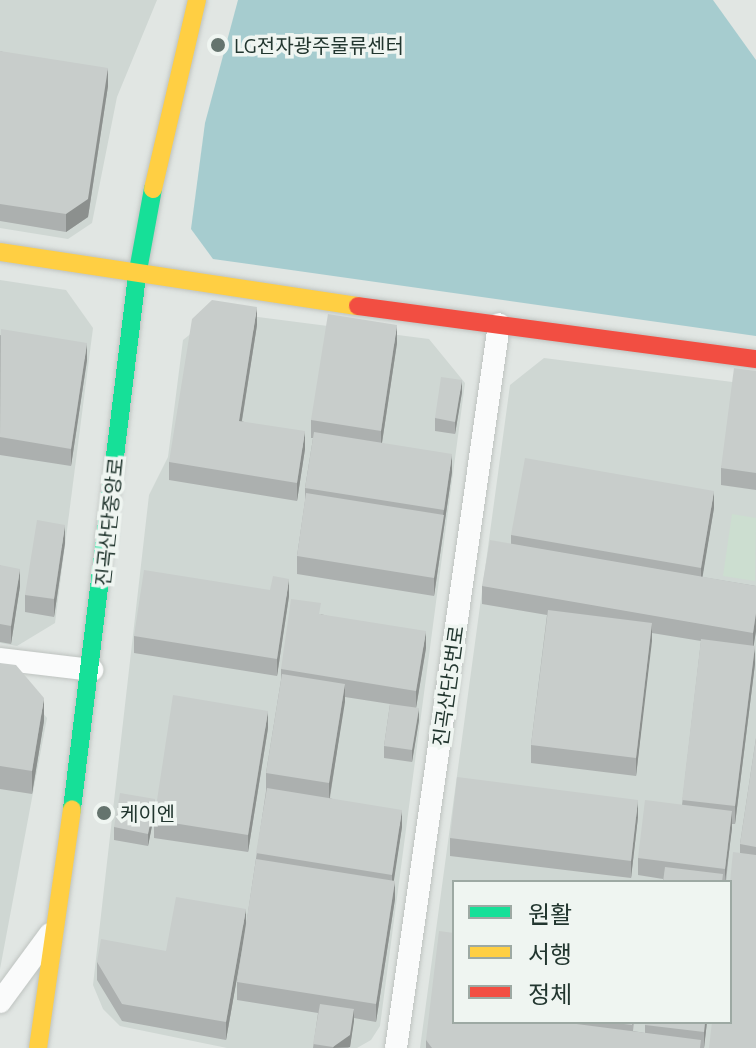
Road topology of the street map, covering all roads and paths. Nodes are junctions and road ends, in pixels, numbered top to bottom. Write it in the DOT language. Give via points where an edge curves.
graph roads {
  1 [pos="197,0"];
  2 [pos="0,252"];
  3 [pos="137,276"];
  4 [pos="499,324"];
  5 [pos="756,359"];
  6 [pos="0,659"];
  7 [pos="92,670"];
  8 [pos="59,919"];
  9 [pos="0,1002"];
  10 [pos="38,1048"];
  11 [pos="396,1048"];
  1 -- 3 [label="street, 진곡산단중앙로" via="170,100"];
  2 -- 3 [label="street"];
  3 -- 4 [label="street"];
  3 -- 7 [label="street, 진곡산단중앙로"];
  4 -- 5 [label="street"];
  4 -- 11 [label="street, 진곡산단5번로"];
  6 -- 7 [label="street"];
  7 -- 8 [label="street, 진곡산단중앙로"];
  8 -- 9 [label="street"];
  8 -- 10 [label="street, 진곡산단중앙로"];
}
